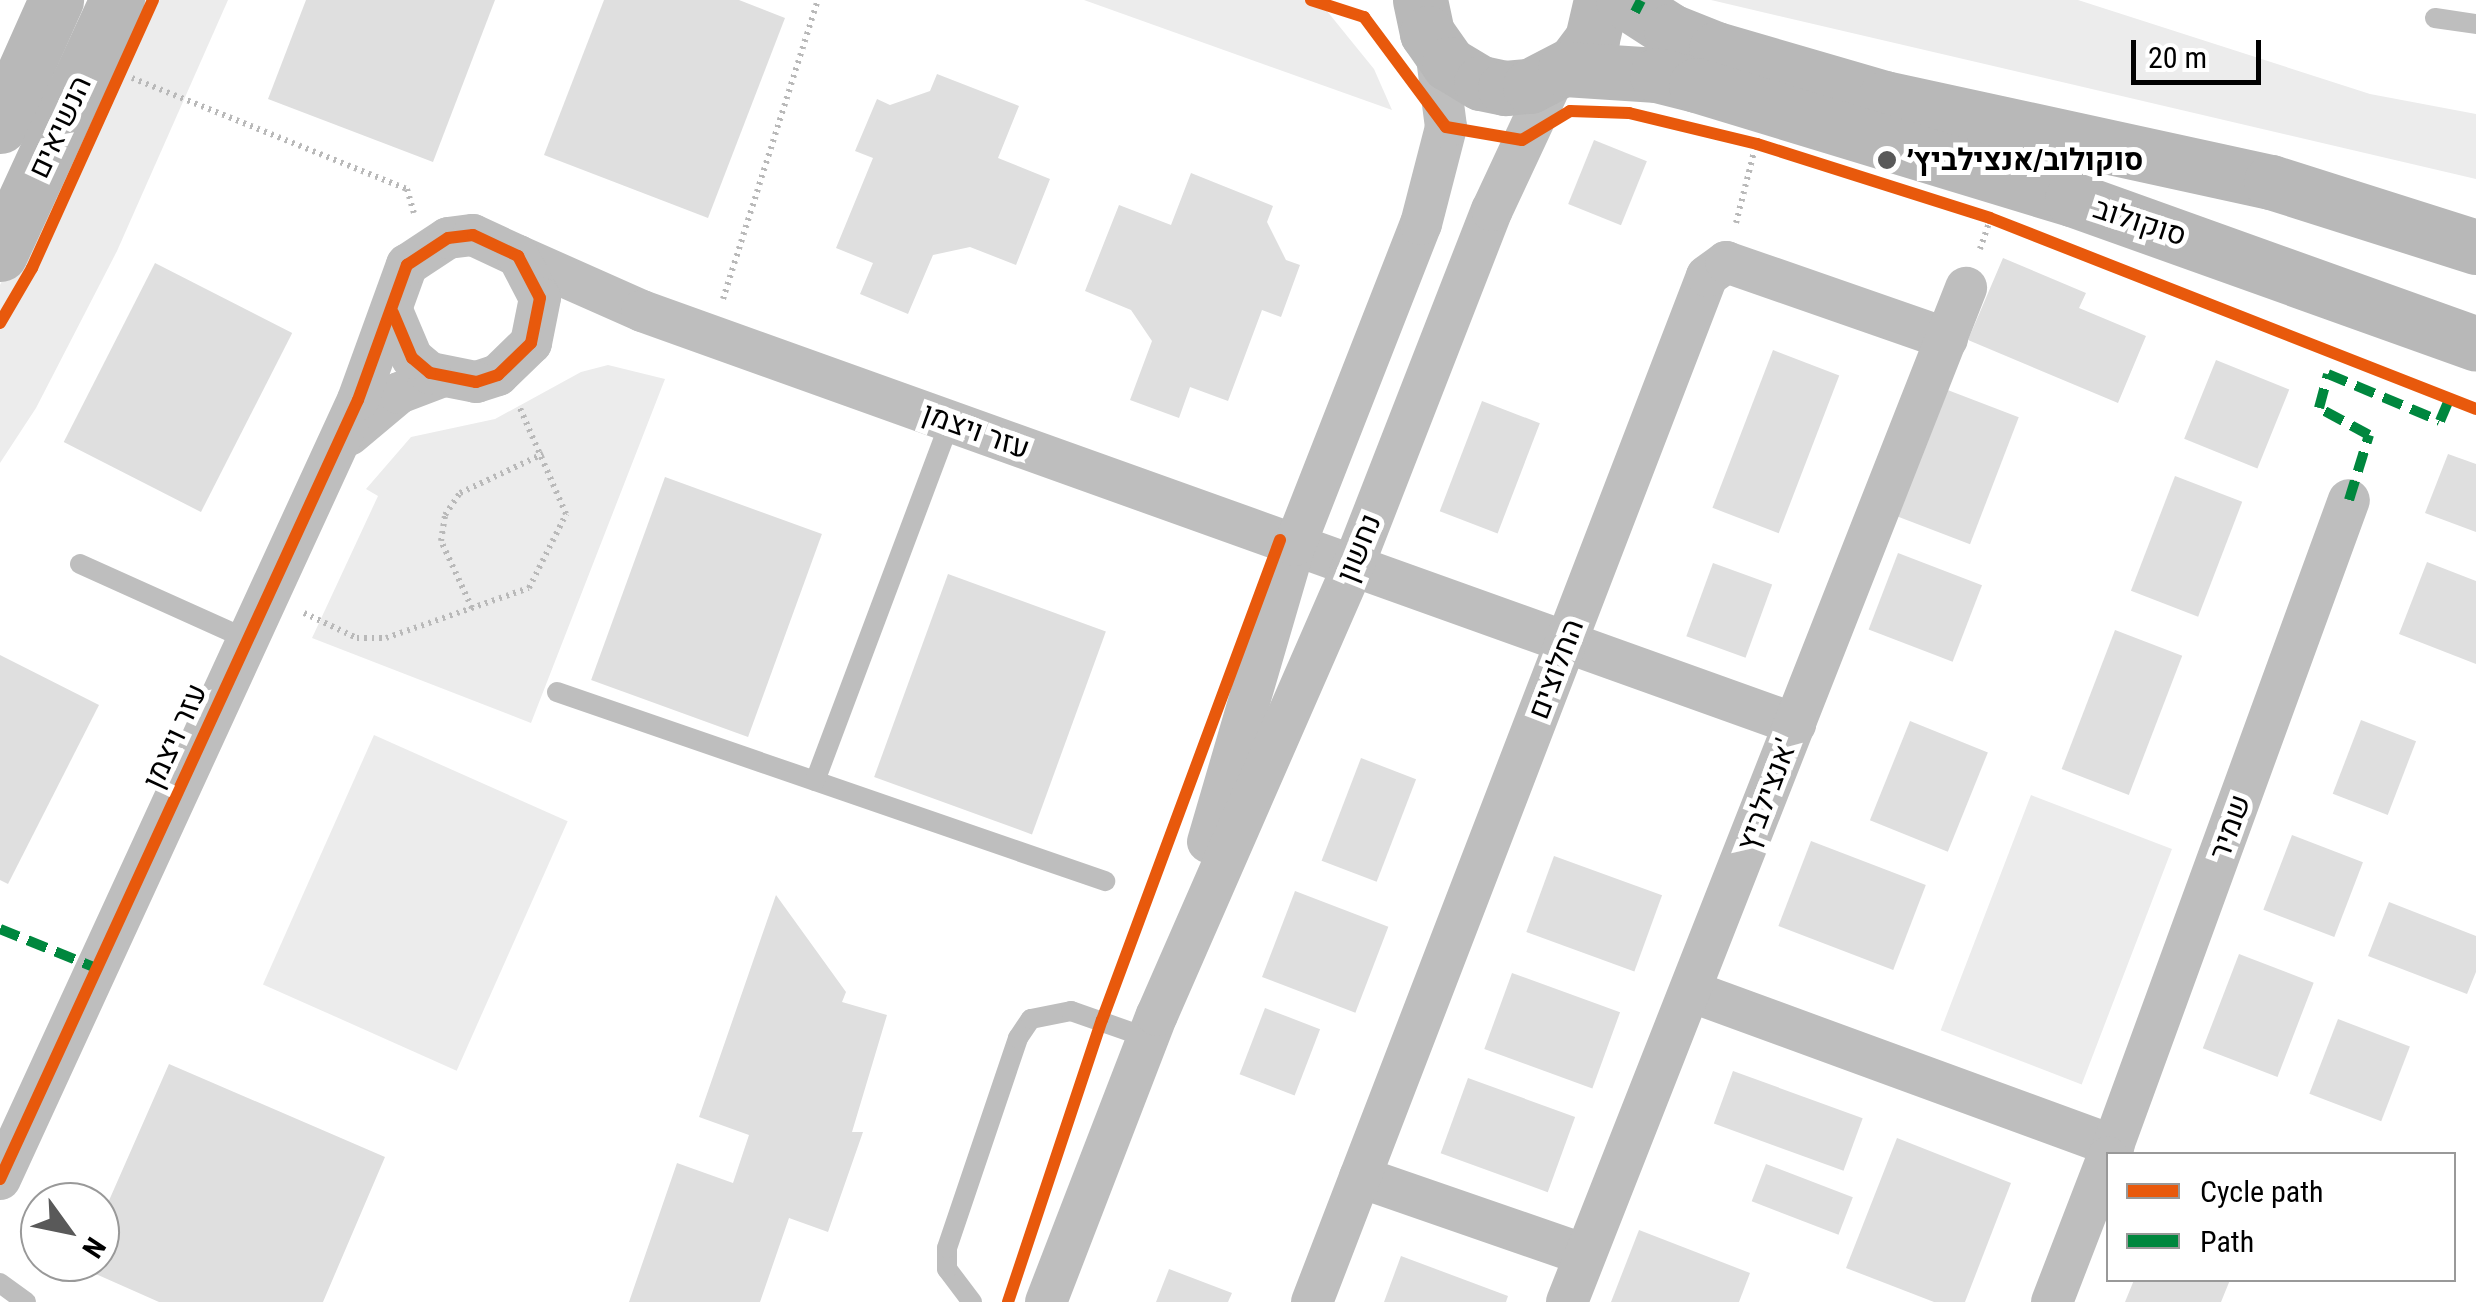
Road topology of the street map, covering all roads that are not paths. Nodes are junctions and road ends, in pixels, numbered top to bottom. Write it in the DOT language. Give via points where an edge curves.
graph roads {
  1 [pos="56,0"];
  2 [pos="117,0"];
  3 [pos="1601,0"];
  4 [pos="1623,0"];
  5 [pos="1421,16"];
  6 [pos="2436,18"];
  7 [pos="2476,24"];
  8 [pos="1559,74"];
  9 [pos="0,126"];
  10 [pos="2476,247"];
  11 [pos="0,254"];
  12 [pos="518,256"];
  13 [pos="1966,288"];
  14 [pos="393,313"];
  15 [pos="657,316"];
  16 [pos="1947,339"];
  17 [pos="532,344"];
  18 [pos="2476,344"];
  19 [pos="442,377"];
  20 [pos="950,421"];
  21 [pos="326,468"];
  22 [pos="2349,500"];
  23 [pos="1295,545"];
  24 [pos="80,564"];
  25 [pos="1353,566"];
  26 [pos="247,639"];
  27 [pos="1566,642"];
  28 [pos="557,692"];
  29 [pos="1795,724"];
  30 [pos="815,782"];
  31 [pos="1105,881"];
  32 [pos="1690,991"];
  33 [pos="1152,1027"];
  34 [pos="2107,1152"];
  35 [pos="2110,1152"];
  36 [pos="2106,1163"];
  37 [pos="1360,1177"];
  38 [pos="0,1180"];
  39 [pos="1585,1255"];
  40 [pos="0,1283"];
  41 [pos="26,1302"];
  42 [pos="972,1302"];
  43 [pos="1046,1302"];
  44 [pos="1312,1302"];
  45 [pos="1567,1302"];
  46 [pos="2052,1302"];
  1 -- 9 [label="main road, הנשיאים"];
  2 -- 11 [label="main road, הנשיאים"];
  3 -- 8 [label="main road" via="1592,39"];
  4 -- 10 [label="main road, סוקולוב" via="1671,32 1716,49 1885,98 2271,182"];
  5 -- 8 [label="main road, סוקולוב" via="1481,83 1530,86"];
  5 -- 23 [label="street, נחשון" via="1446,127 1421,224"];
  6 -- 7 [label="lane"];
  8 -- 18 [label="main road, סוקולוב" via="1657,75 1994,209 2202,242"];
  8 -- 25 [label="street, נחשון" via="1492,210"];
  12 -- 14 [label="street" via="473,235 425,248 407,265"];
  12 -- 15 [label="street, עזר ויצמן"];
  12 -- 17 [label="street" via="540,298"];
  13 -- 16 [label="street, אנצילביץ'"];
  14 -- 19 [label="street" via="412,358"];
  14 -- 21 [label="street, עזר ויצמן"];
  15 -- 17 [label="street, עזר ויצמן" via="585,317"];
  15 -- 20 [label="street, עזר ויצמן"];
  16 -- 27 [label="street, החלוצים" via="1726,262 1707,276"];
  16 -- 29 [label="street, אנצילביץ'"];
  17 -- 19 [label="street" via="498,375 476,382"];
  19 -- 21 [label="street, עזר ויצמן" via="374,410"];
  20 -- 23 [label="street, עזר ויצמן"];
  20 -- 30 [label="lane"];
  21 -- 26 [label="street, עזר ויצמן"];
  22 -- 35 [label="street, שמיר"];
  23 -- 25 [label="street, עזר ויצמן"];
  23 -- 33 [label="street, נחשון"];
  24 -- 26 [label="lane"];
  25 -- 27 [label="street, עזר ויצמן"];
  25 -- 33 [label="street, נחשון"];
  26 -- 38 [label="street, עזר ויצמן"];
  27 -- 29 [label="street, עזר ויצמן"];
  27 -- 37 [label="street, החלוצים"];
  28 -- 30 [label="lane"];
  29 -- 32 [label="street, אנצילביץ'"];
  30 -- 31 [label="lane"];
  32 -- 34 [label="street"];
  32 -- 39 [label="street, אנצילביץ'"];
  33 -- 42 [label="lane" via="1071,1011 1031,1018 1018,1038 948,1248 947,1269"];
  33 -- 43 [label="street, נחשון"];
  36 -- 46 [label="street, שמיר"];
  37 -- 39 [label="street"];
  37 -- 44 [label="street, החלוצים"];
  39 -- 45 [label="street, אנצילביץ'"];
  40 -- 41 [label="lane"];
}
